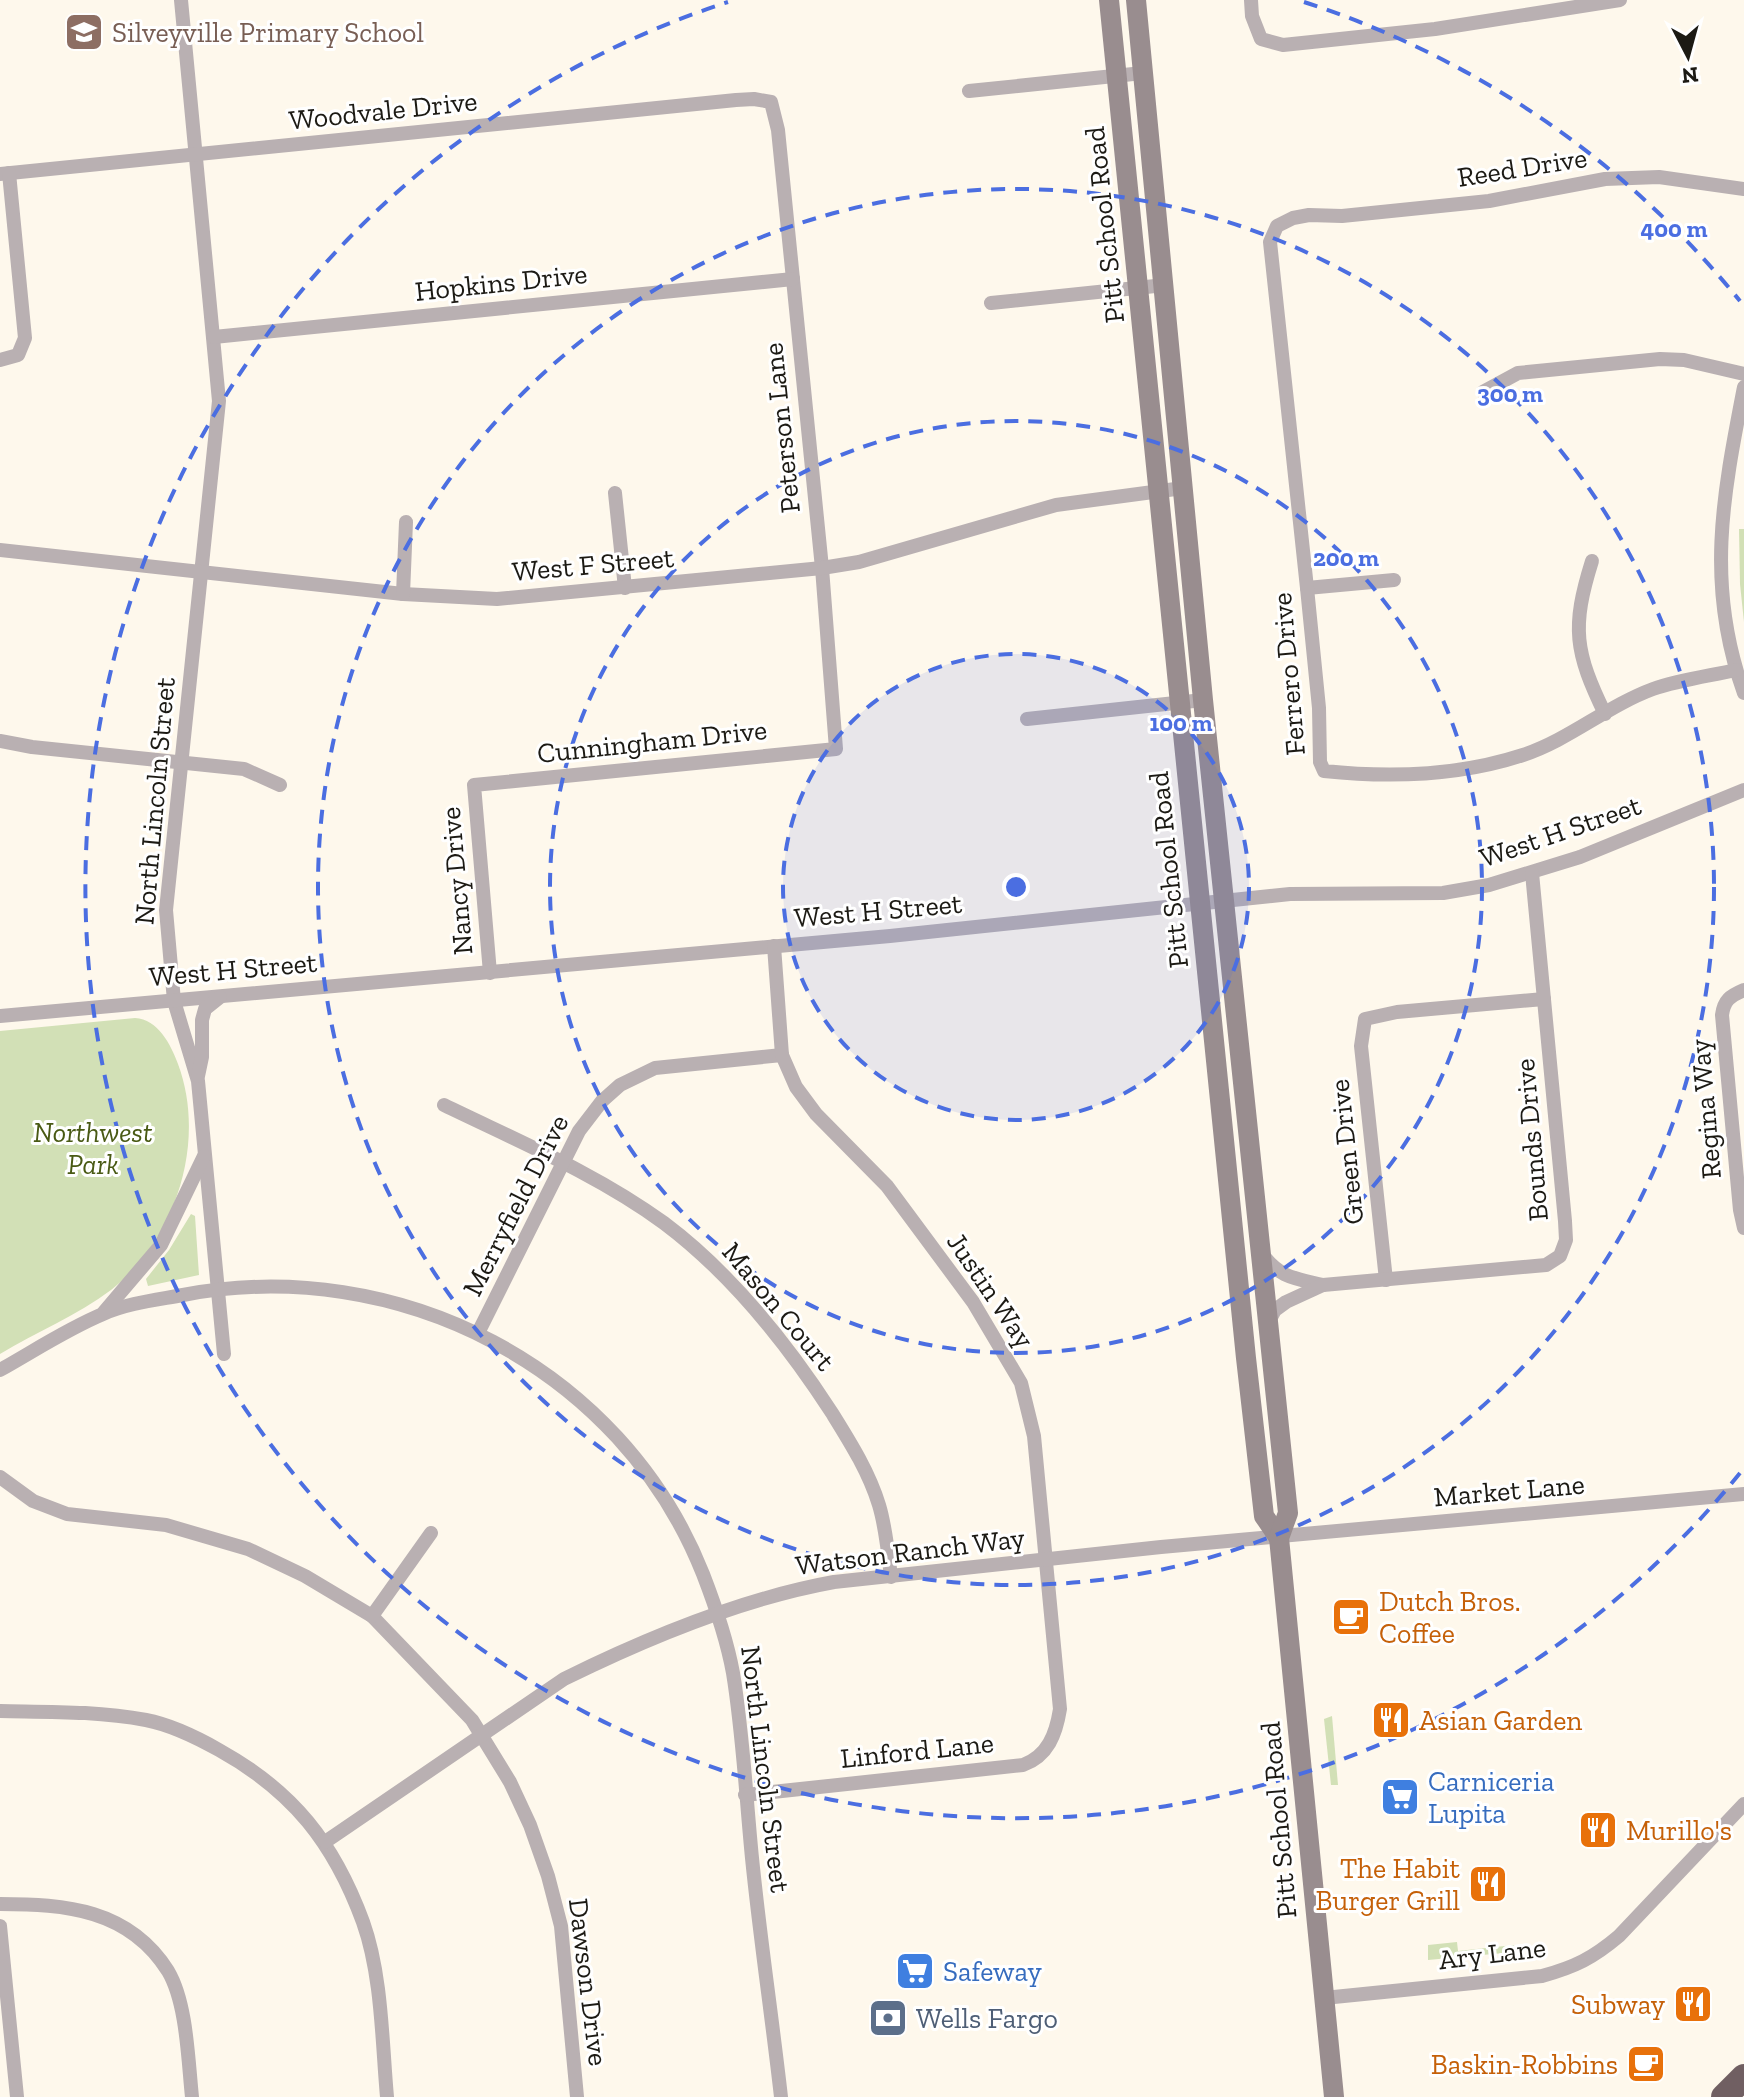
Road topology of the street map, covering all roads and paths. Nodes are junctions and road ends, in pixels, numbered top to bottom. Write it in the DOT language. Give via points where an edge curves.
graph roads {
  1 [pos="181,0"];
  2 [pos="1109,0"];
  3 [pos="1136,0"];
  4 [pos="1251,0"];
  5 [pos="1620,0"];
  6 [pos="1143,73"];
  7 [pos="1117,76"];
  8 [pos="969,91"];
  9 [pos="771,102"];
  10 [pos="196,154"];
  11 [pos="4,174"];
  12 [pos="1744,189"];
  13 [pos="1309,215"];
  14 [pos="793,279"];
  15 [pos="1165,285"];
  16 [pos="1138,288"];
  17 [pos="991,303"];
  18 [pos="214,337"];
  19 [pos="0,360"];
  20 [pos="1744,374"];
  21 [pos="1744,387"];
  22 [pos="1483,392"];
  23 [pos="1183,488"];
  24 [pos="1158,491"];
  25 [pos="615,493"];
  26 [pos="406,522"];
  27 [pos="0,550"];
  28 [pos="1592,561"];
  29 [pos="822,568"];
  30 [pos="203,574"];
  31 [pos="1394,580"];
  32 [pos="625,588"];
  33 [pos="1307,588"];
  34 [pos="403,594"];
  35 [pos="1736,670"];
  36 [pos="1744,693"];
  37 [pos="1203,700"];
  38 [pos="1179,703"];
  39 [pos="1605,714"];
  40 [pos="1027,719"];
  41 [pos="0,741"];
  42 [pos="836,749"];
  43 [pos="181,761"];
  44 [pos="280,785"];
  45 [pos="474,785"];
  46 [pos="1744,790"];
  47 [pos="1532,873"];
  48 [pos="1225,902"];
  49 [pos="1200,905"];
  50 [pos="774,946"];
  51 [pos="490,973"];
  52 [pos="1744,990"];
  53 [pos="221,997"];
  54 [pos="1544,999"];
  55 [pos="174,1001"];
  56 [pos="0,1016"];
  57 [pos="782,1055"];
  58 [pos="198,1081"];
  59 [pos="444,1105"];
  60 [pos="205,1156"];
  61 [pos="563,1163"];
  62 [pos="1744,1228"];
  63 [pos="1262,1254"];
  64 [pos="1386,1280"];
  65 [pos="1323,1285"];
  66 [pos="219,1288"];
  67 [pos="104,1313"];
  68 [pos="1268,1323"];
  69 [pos="478,1333"];
  70 [pos="224,1354"];
  71 [pos="0,1370"];
  72 [pos="0,1477"];
  73 [pos="1744,1494"];
  74 [pos="431,1533"];
  75 [pos="1279,1538"];
  76 [pos="1046,1561"];
  77 [pos="891,1577"];
  78 [pos="717,1615"];
  79 [pos="372,1616"];
  80 [pos="1060,1709"];
  81 [pos="0,1711"];
  82 [pos="482,1734"];
  83 [pos="745,1795"];
  84 [pos="1744,1804"];
  85 [pos="325,1842"];
  86 [pos="0,1904"];
  87 [pos="0,1926"];
  88 [pos="1324,1998"];
  89 [pos="1744,2077"];
  90 [pos="17,2097"];
  91 [pos="192,2097"];
  92 [pos="387,2097"];
  93 [pos="577,2097"];
  94 [pos="781,2097"];
  95 [pos="1334,2097"];
  96 [pos="1724,2097"];
  1 -- 10 [label="street, North Lincoln Street"];
  2 -- 7 [label="main road, Pitt School Road"];
  3 -- 6 [label="main road, Pitt School Road"];
  4 -- 5 [label="street" via="1261,39 1283,45 1435,29"];
  6 -- 7 [label="street"];
  6 -- 15 [label="main road, Pitt School Road"];
  7 -- 8 [label="street"];
  7 -- 16 [label="main road, Pitt School Road"];
  9 -- 10 [label="street, Woodvale Drive" via="736,100"];
  9 -- 14 [label="street, Peterson Lane"];
  10 -- 11 [label="street, Woodvale Drive"];
  10 -- 18 [label="street, North Lincoln Street"];
  11 -- 19 [label="street" via="25,338 18,355"];
  12 -- 13 [label="street, Reed Drive" via="1659,177 1605,179 1489,201"];
  13 -- 33 [label="street, Ferrero Drive" via="1277,226 1270,242"];
  14 -- 18 [label="street, Hopkins Drive"];
  14 -- 29 [label="street, Peterson Lane"];
  15 -- 16 [label="street"];
  15 -- 23 [label="main road, Pitt School Road"];
  16 -- 17 [label="street"];
  16 -- 24 [label="main road, Pitt School Road"];
  18 -- 30 [label="street, North Lincoln Street" via="219,401"];
  20 -- 22 [label="street" via="1660,359 1518,373"];
  21 -- 35 [label="street" via="1724,489 1721,537 1721,583"];
  23 -- 24 [label="street, West F Street"];
  23 -- 37 [label="main road, Pitt School Road"];
  24 -- 29 [label="street, West F Street" via="1056,505"];
  24 -- 38 [label="main road, Pitt School Road"];
  25 -- 32 [label="street"];
  26 -- 34 [label="street"];
  27 -- 30 [label="street, West F Street"];
  28 -- 39 [label="street" via="1581,595 1579,649"];
  29 -- 32 [label="street, West F Street"];
  29 -- 42 [label="street, Peterson Lane"];
  30 -- 34 [label="street, West F Street"];
  30 -- 43 [label="street, North Lincoln Street"];
  31 -- 33 [label="street"];
  32 -- 34 [label="street, West F Street" via="497,599"];
  33 -- 39 [label="street, Ferrero Drive" via="1324,771 1356,775 1473,769 1524,755"];
  35 -- 36 [label="street"];
  35 -- 39 [label="street, Ferrero Drive" via="1652,690"];
  37 -- 38 [label="street"];
  37 -- 48 [label="main road, Pitt School Road"];
  38 -- 40 [label="street"];
  38 -- 49 [label="main road, Pitt School Road"];
  41 -- 43 [label="street"];
  42 -- 45 [label="street, Cunningham Drive"];
  43 -- 44 [label="street" via="244,769"];
  43 -- 55 [label="street, North Lincoln Street" via="167,890"];
  45 -- 51 [label="street, Nancy Drive"];
  46 -- 47 [label="street, West H Street"];
  47 -- 48 [label="street, West H Street" via="1443,893 1290,894"];
  47 -- 54 [label="street, Bounds Drive"];
  48 -- 49 [label="street, West H Street"];
  48 -- 63 [label="main road, Pitt School Road"];
  49 -- 50 [label="street, West H Street"];
  49 -- 75 [label="main road, Pitt School Road" via="1264,1516"];
  50 -- 51 [label="street, West H Street"];
  50 -- 57 [label="street, Justin Way"];
  51 -- 53 [label="street, West H Street"];
  52 -- 62 [label="street, Regina Way" via="1729,997 1722,1015"];
  53 -- 55 [label="street, West H Street"];
  53 -- 58 [label="street" via="205,1009"];
  54 -- 64 [label="street, Bounds Drive" via="1565,1221 1560,1256 1546,1265"];
  54 -- 64 [label="street, Green Drive" via="1365,1019 1361,1046"];
  55 -- 56 [label="street, West H Street"];
  55 -- 58 [label="street, North Lincoln Street"];
  57 -- 61 [label="street, Merryfield Drive" via="655,1068 632,1078 602,1101"];
  57 -- 76 [label="street, Justin Way" via="816,1114 887,1186 973,1302 1021,1383 1034,1436"];
  58 -- 60 [label="street, North Lincoln Street"];
  59 -- 61 [label="street, Mason Court"];
  60 -- 66 [label="street, North Lincoln Street"];
  60 -- 67 [label="street" via="161,1245"];
  61 -- 69 [label="street, Merryfield Drive"];
  61 -- 77 [label="street, Mason Court" via="664,1223 726,1276 772,1329 817,1390 869,1479"];
  63 -- 65 [label="street, Bounds Drive" via="1284,1276"];
  63 -- 68 [label="main road, Pitt School Road"];
  64 -- 65 [label="street, Bounds Drive"];
  65 -- 68 [label="street, Bounds Drive" via="1286,1302"];
  66 -- 67 [label="street"];
  66 -- 69 [label="street, North Lincoln Street" via="284,1285 346,1291 419,1309"];
  66 -- 70 [label="street"];
  67 -- 71 [label="street"];
  68 -- 75 [label="main road, Pitt School Road" via="1288,1513"];
  69 -- 78 [label="street, North Lincoln Street" via="570,1393 639,1464 685,1535"];
  72 -- 79 [label="street, Dawson Drive" via="33,1501 67,1514 166,1525 248,1549"];
  73 -- 75 [label="street, Market Lane"];
  74 -- 79 [label="street"];
  75 -- 76 [label="street, Watson Ranch Way"];
  75 -- 88 [label="main road, Pitt School Road"];
  76 -- 77 [label="street, Watson Ranch Way"];
  76 -- 80 [label="street, Justin Way"];
  77 -- 78 [label="street, Watson Ranch Way" via="780,1593"];
  78 -- 82 [label="street, Watson Ranch Way" via="564,1679"];
  78 -- 83 [label="street, North Lincoln Street" via="732,1671"];
  79 -- 82 [label="street, Dawson Drive"];
  80 -- 83 [label="street, Linford Lane" via="1057,1732 1036,1760 1023,1765"];
  81 -- 85 [label="street" via="91,1713 149,1721 192,1735 250,1767 295,1804"];
  82 -- 85 [label="street, Watson Ranch Way"];
  82 -- 93 [label="street, Dawson Drive" via="530,1825 548,1876 561,1926"];
  83 -- 94 [label="street, North Lincoln Street"];
  84 -- 88 [label="street, Ary Lane" via="1619,1936 1573,1968 1542,1976"];
  85 -- 92 [label="street" via="363,1923 371,1953"];
  86 -- 91 [label="street" via="82,1910 136,1934 168,1972 185,2036"];
  87 -- 90 [label="street"];
  88 -- 95 [label="main road, Pitt School Road"];
  89 -- 96 [label="highway"];
}
